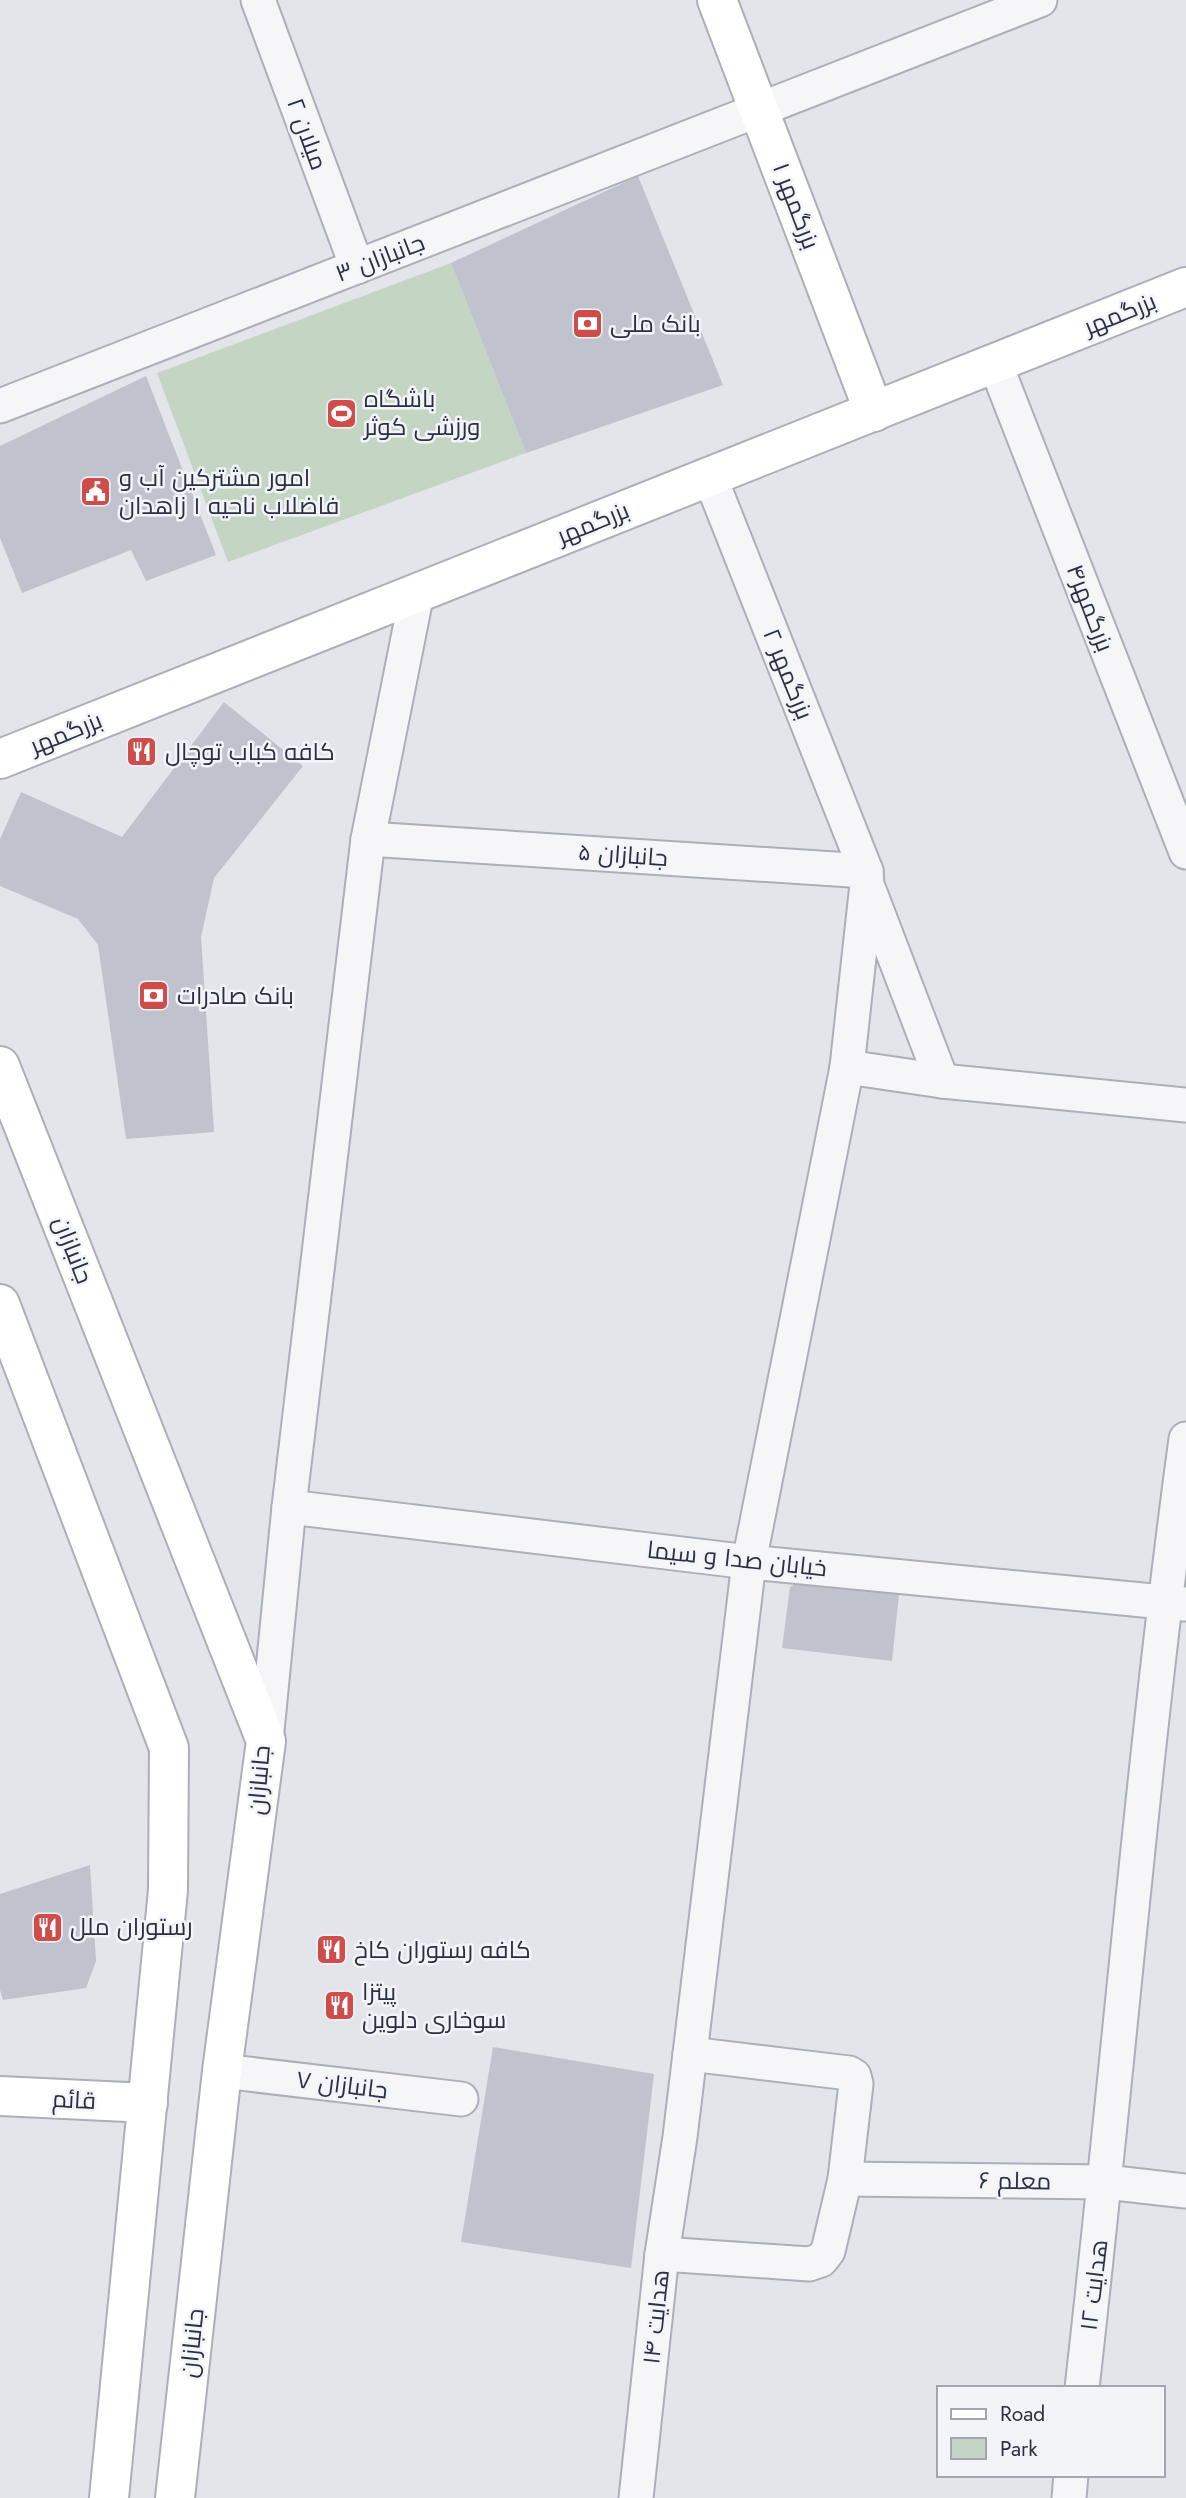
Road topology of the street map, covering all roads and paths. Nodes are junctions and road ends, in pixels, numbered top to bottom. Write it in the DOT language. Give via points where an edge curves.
graph roads {
  1 [pos="258,0"];
  2 [pos="717,0"];
  3 [pos="1040,0"];
  4 [pos="759,109"];
  5 [pos="357,267"];
  6 [pos="1186,287"];
  7 [pos="995,363"];
  8 [pos="0,406"];
  9 [pos="874,412"];
  10 [pos="710,477"];
  11 [pos="417,593"];
  12 [pos="0,760"];
  13 [pos="368,839"];
  14 [pos="1186,852"];
  15 [pos="866,878"];
  16 [pos="0,1066"];
  17 [pos="847,1067"];
  18 [pos="942,1081"];
  19 [pos="1186,1105"];
  20 [pos="0,1304"];
  21 [pos="1186,1440"];
  22 [pos="289,1507"];
  23 [pos="749,1562"];
  24 [pos="1175,1603"];
  25 [pos="266,1741"];
  26 [pos="690,2054"];
  27 [pos="222,2071"];
  28 [pos="0,2096"];
  29 [pos="461,2099"];
  30 [pos="148,2104"];
  31 [pos="845,2179"];
  32 [pos="1105,2182"];
  33 [pos="1186,2191"];
  34 [pos="662,2254"];
  35 [pos="1082,2386"];
  36 [pos="1072,2477"];
  37 [pos="110,2498"];
  38 [pos="175,2498"];
  39 [pos="636,2498"];
  40 [pos="1069,2498"];
  1 -- 5 [label="street, میلان ۲"];
  2 -- 4 [label="main road, بزرگمهر ۱"];
  3 -- 4 [label="street, جانبازان ۳"];
  4 -- 5 [label="street, جانبازان ۳"];
  4 -- 9 [label="main road, بزرگمهر ۱"];
  5 -- 8 [label="street, جانبازان ۳"];
  6 -- 7 [label="main road, بزرگمهر"];
  7 -- 9 [label="main road, بزرگمهر"];
  7 -- 14 [label="street, بزرگمهر۴"];
  9 -- 10 [label="main road, بزرگمهر"];
  10 -- 11 [label="main road, بزرگمهر"];
  10 -- 15 [label="street, بزرگمهر ۲"];
  11 -- 12 [label="main road, بزرگمهر"];
  11 -- 13 [label="street"];
  13 -- 15 [label="street, جانبازان ۵"];
  13 -- 22 [label="street"];
  15 -- 17 [label="street, هدایت ۱۴"];
  15 -- 18 [label="street, بزرگمهر ۲"];
  16 -- 25 [label="main road, جانبازان"];
  17 -- 18 [label="street"];
  17 -- 23 [label="street, هدایت ۱۴"];
  18 -- 19 [label="street"];
  20 -- 30 [label="main road" via="169,1748 168,1890"];
  21 -- 24 [label="street, هدایت ۱۲"];
  22 -- 23 [label="street, خیابان صدا و سیما"];
  22 -- 25 [label="street"];
  23 -- 24 [label="street, خیابان صدا و سیما"];
  23 -- 26 [label="street, هدایت ۱۴"];
  24 -- 32 [label="street, هدایت ۱۲"];
  25 -- 27 [label="main road, جانبازان"];
  26 -- 31 [label="street" via="854,2076"];
  26 -- 34 [label="street, هدایت ۱۴"];
  27 -- 29 [label="street, جانبازان ۷"];
  27 -- 38 [label="main road, جانبازان"];
  28 -- 30 [label="main road, قائم"];
  30 -- 37 [label="main road"];
  31 -- 32 [label="street, معلم ۶"];
  31 -- 34 [label="street" via="828,2251 821,2260 810,2264"];
  32 -- 33 [label="street, معلم ۶"];
  32 -- 35 [label="street, هدایت ۱۲"];
  34 -- 39 [label="street, هدایت ۱۴"];
  36 -- 40 [label="street"];
}
